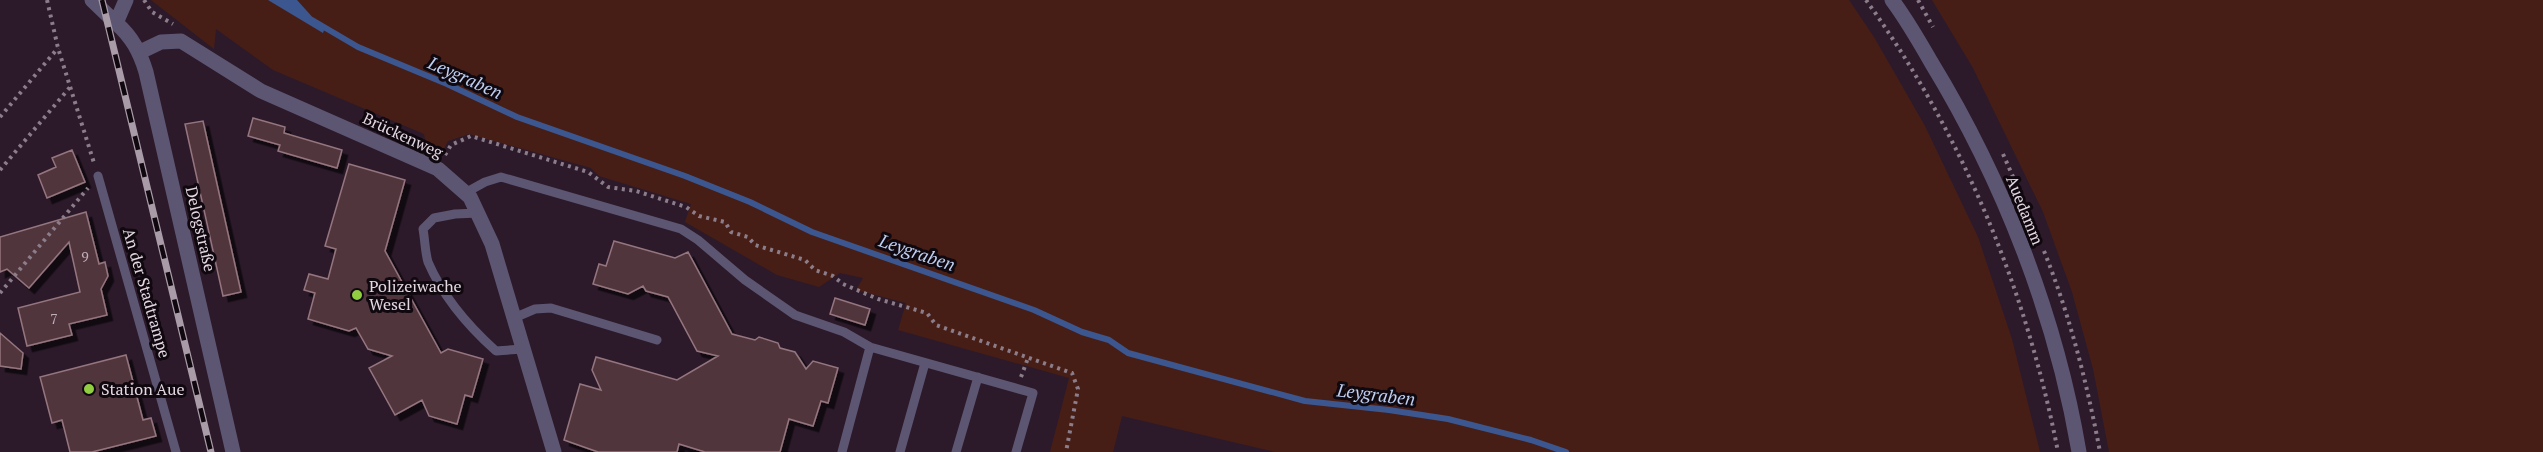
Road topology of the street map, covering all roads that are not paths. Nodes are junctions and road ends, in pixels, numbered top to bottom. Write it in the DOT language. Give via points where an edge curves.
graph roads {
  1 [pos="92,0"];
  2 [pos="126,0"];
  3 [pos="1892,0"];
  4 [pos="116,23"];
  5 [pos="140,52"];
  6 [pos="98,176"];
  7 [pos="465,193"];
  8 [pos="478,213"];
  9 [pos="514,318"];
  10 [pos="657,339"];
  11 [pos="870,347"];
  12 [pos="523,349"];
  13 [pos="925,363"];
  14 [pos="978,377"];
  15 [pos="176,452"];
  16 [pos="233,452"];
  17 [pos="554,452"];
  18 [pos="842,452"];
  19 [pos="900,452"];
  20 [pos="956,452"];
  21 [pos="1016,452"];
  22 [pos="2079,452"];
  1 -- 4 [label="street, Delogstraße"];
  2 -- 4 [label="street"];
  3 -- 22 [label="street, Auedamm" via="1958,105 2004,204 2039,296 2070,397"];
  4 -- 5 [label="street, Delogstraße"];
  5 -- 7 [label="street, Brückenweg" via="161,42 181,41 261,91 438,169"];
  5 -- 16 [label="street, Delogstraße"];
  6 -- 15 [label="lane, An der Stadtrampe"];
  7 -- 8 [label="street, Brückenweg"];
  7 -- 11 [label="lane" via="501,177 681,229 795,315 844,332"];
  8 -- 9 [label="street, Brückenweg" via="492,244"];
  8 -- 12 [label="lane" via="434,218 423,230 428,260 450,301 473,330 496,351"];
  9 -- 10 [label="lane" via="535,309 551,308"];
  9 -- 12 [label="street, Brückenweg"];
  11 -- 13 [label="lane"];
  11 -- 18 [label="lane"];
  12 -- 17 [label="street, Brückenweg"];
  13 -- 14 [label="lane"];
  13 -- 19 [label="lane"];
  14 -- 20 [label="lane"];
  14 -- 21 [label="lane" via="1033,393"];
}
